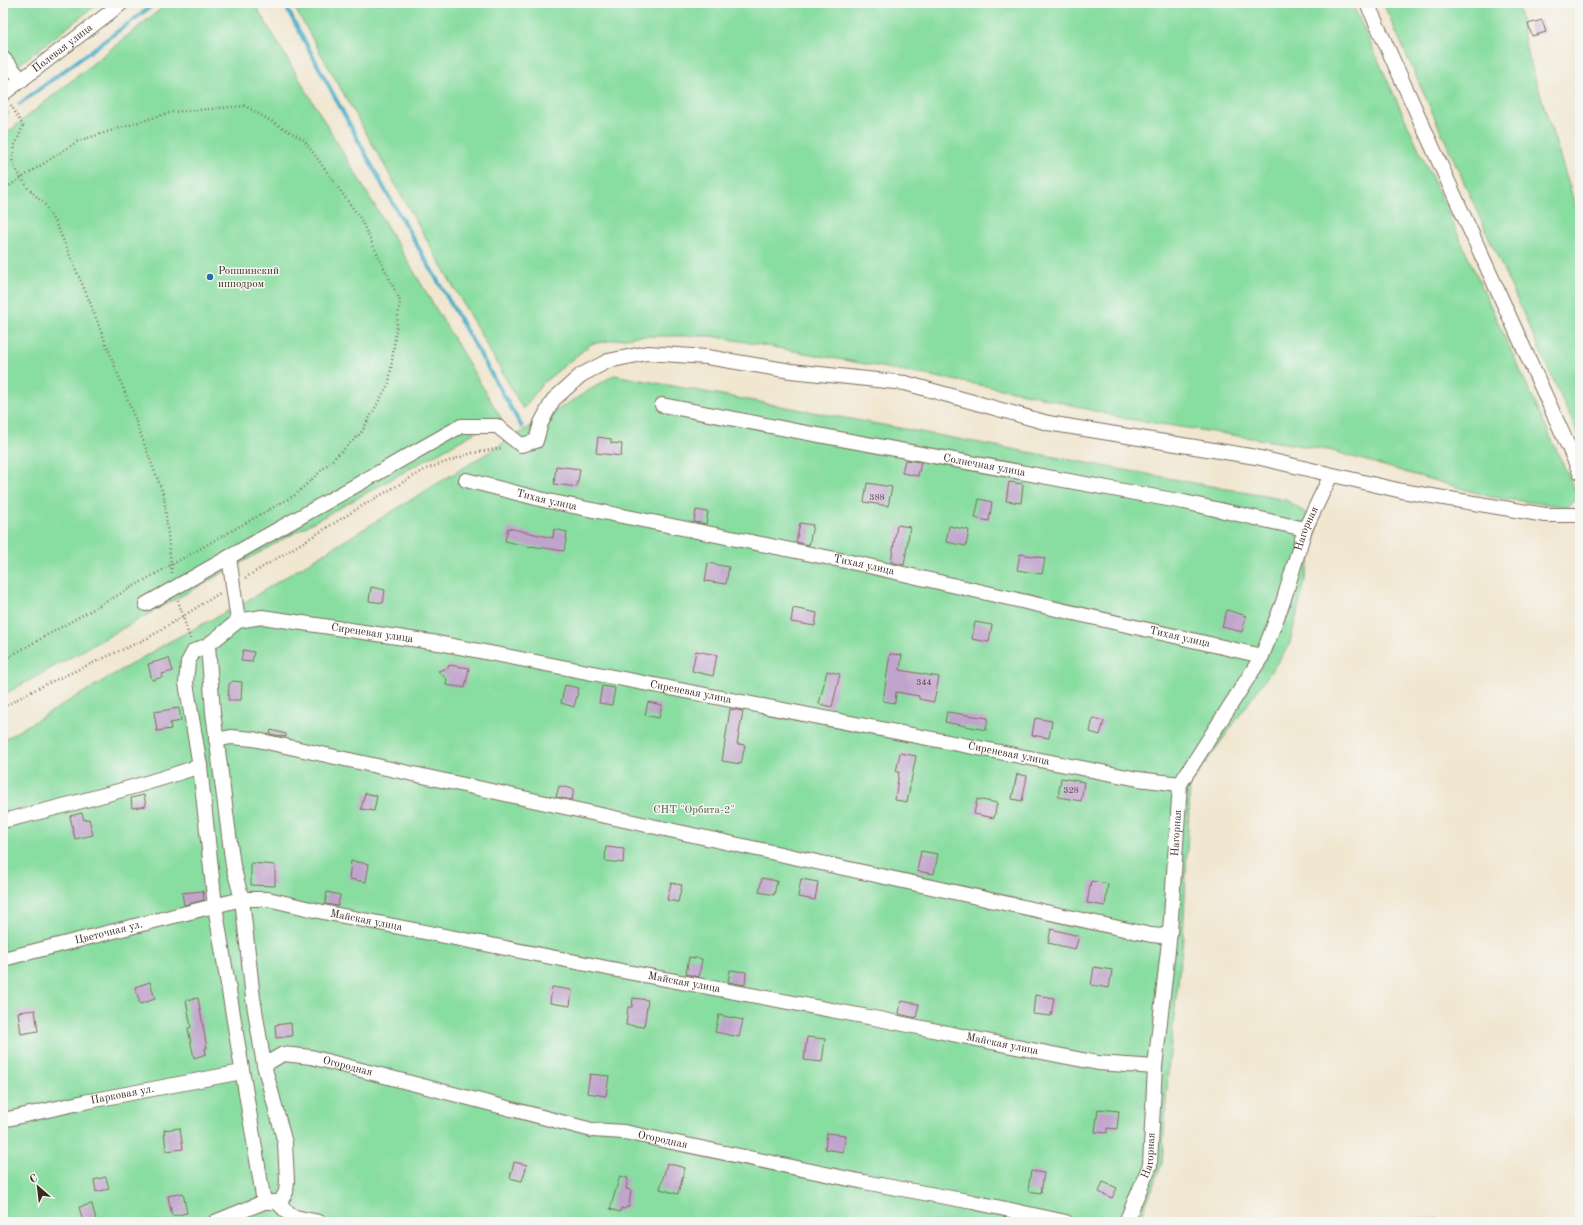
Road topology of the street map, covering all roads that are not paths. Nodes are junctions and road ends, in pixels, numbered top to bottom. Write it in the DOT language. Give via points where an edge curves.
graph roads {
  1 [pos="122,3"];
  2 [pos="1367,3"];
  3 [pos="3,58"];
  4 [pos="22,80"];
  5 [pos="4,94"];
  6 [pos="662,405"];
  7 [pos="1580,472"];
  8 [pos="1332,475"];
  9 [pos="466,480"];
  10 [pos="1580,514"];
  11 [pos="1305,529"];
  12 [pos="229,557"];
  13 [pos="146,604"];
  14 [pos="238,621"];
  15 [pos="208,645"];
  16 [pos="1262,656"];
  17 [pos="216,740"];
  18 [pos="200,766"];
  19 [pos="1180,784"];
  20 [pos="3,821"];
  21 [pos="242,900"];
  22 [pos="214,906"];
  23 [pos="1170,932"];
  24 [pos="3,959"];
  25 [pos="264,1065"];
  26 [pos="1155,1067"];
  27 [pos="242,1072"];
  28 [pos="3,1120"];
  29 [pos="264,1202"];
  30 [pos="279,1204"];
  31 [pos="215,1222"];
  32 [pos="319,1222"];
  33 [pos="1066,1222"];
  34 [pos="1126,1222"];
  1 -- 4 [label="street, Полевая улица"];
  2 -- 7 [label="street"];
  3 -- 4 [label="street"];
  4 -- 5 [label="street, Полевая улица"];
  6 -- 11 [label="street, Солнечная улица" via="1184,502"];
  8 -- 10 [label="street" via="1402,491 1545,516"];
  8 -- 11 [label="street, Нагорная"];
  8 -- 12 [label="street" via="1256,457 1048,423 905,383 791,371 707,357 647,353 608,361 581,375 553,400 541,422 536,441 521,445 497,426 461,426"];
  9 -- 16 [label="street, Тихая улица" via="548,501 860,564"];
  11 -- 16 [label="street, Нагорная" via="1283,602"];
  12 -- 13 [label="street"];
  12 -- 14 [label="street"];
  14 -- 15 [label="street, Сиреневая улица"];
  14 -- 19 [label="street, Сиреневая улица" via="262,617 438,643 1138,779"];
  15 -- 17 [label="street"];
  15 -- 18 [label="street, Сиреневая улица" via="194,651 188,662 186,683"];
  16 -- 19 [label="street, Нагорная"];
  17 -- 21 [label="street" via="233,866"];
  17 -- 23 [label="street" via="231,737 253,739 1151,935 1162,936"];
  18 -- 20 [label="street" via="72,805"];
  18 -- 22 [label="street"];
  19 -- 23 [label="street, Нагорная"];
  21 -- 22 [label="street, Майская улица"];
  21 -- 25 [label="street" via="253,998"];
  21 -- 26 [label="street, Майская улица" via="268,899 323,912 1098,1063"];
  22 -- 24 [label="street, Цветочная ул."];
  22 -- 27 [label="street"];
  23 -- 26 [label="street, Нагорная"];
  25 -- 30 [label="street" via="285,1142 286,1192"];
  25 -- 33 [label="street, Огородная" via="283,1054 311,1057 592,1130 624,1132"];
  26 -- 34 [label="street, Нагорная" via="1150,1165"];
  27 -- 28 [label="street, Парковая ул." via="92,1100"];
  27 -- 29 [label="street"];
  29 -- 30 [label="street"];
  29 -- 31 [label="street"];
  30 -- 32 [label="street" via="291,1216"];
}
